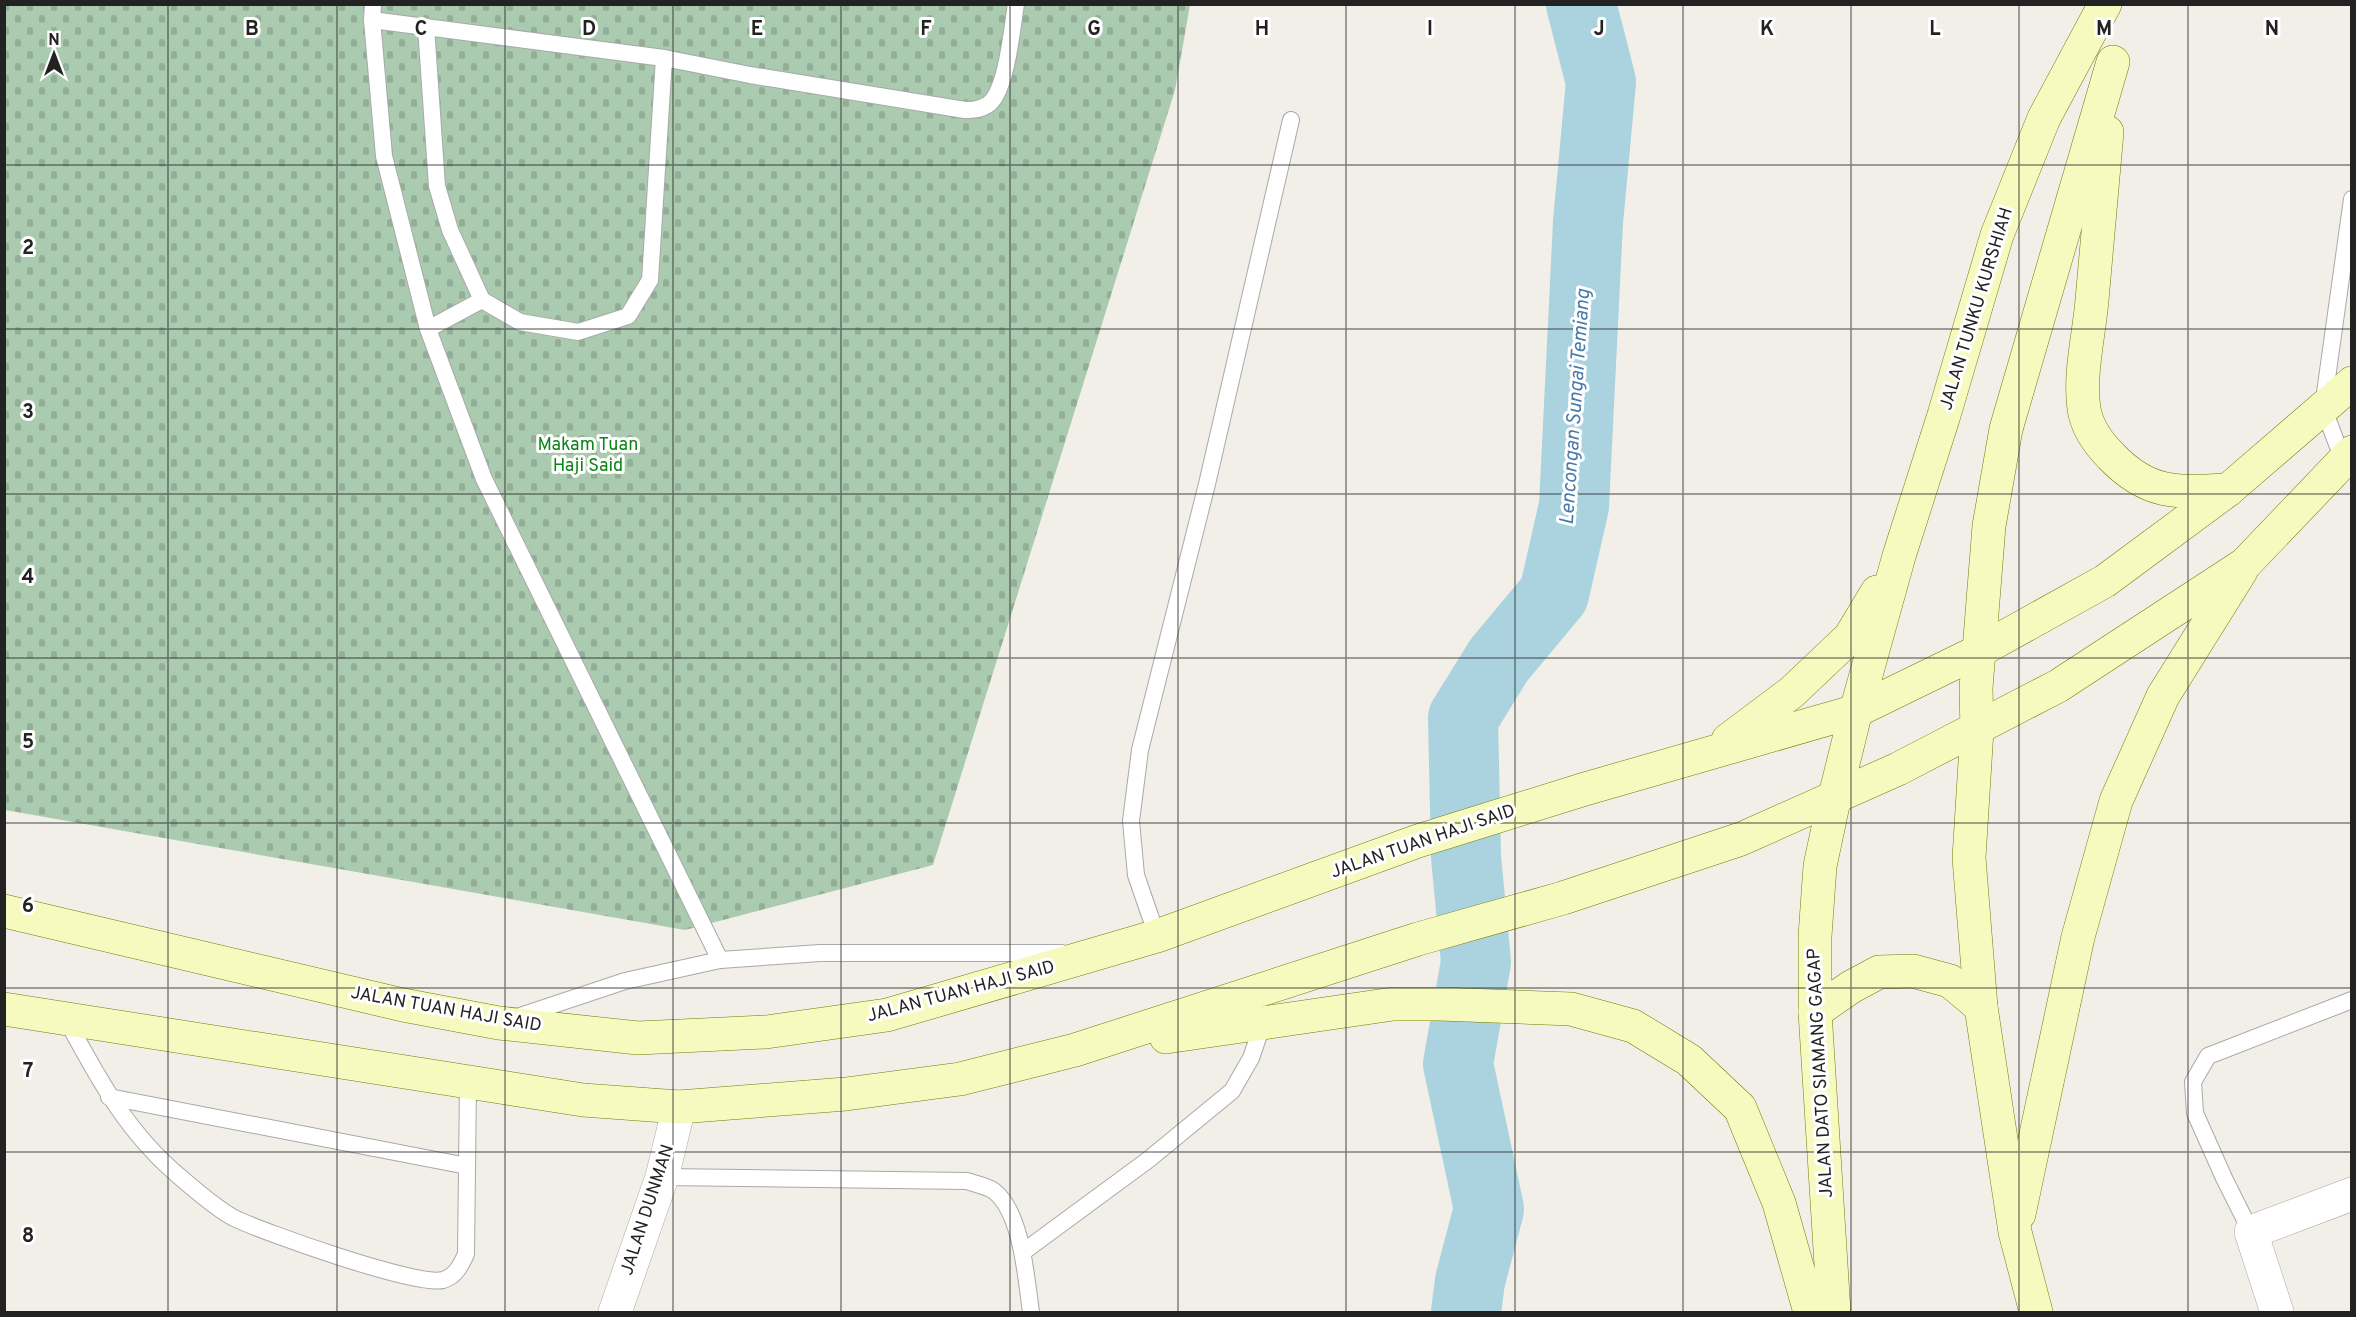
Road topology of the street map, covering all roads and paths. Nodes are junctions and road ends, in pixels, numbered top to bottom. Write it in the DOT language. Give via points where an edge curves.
graph roads {
  1 [pos="1016,4"];
  2 [pos="2105,4"];
  3 [pos="2116,4"];
  4 [pos="373,12"];
  5 [pos="426,27"];
  6 [pos="664,58"];
  7 [pos="2113,62"];
  8 [pos="1291,120"];
  9 [pos="2352,199"];
  10 [pos="482,300"];
  11 [pos="428,329"];
  12 [pos="2352,383"];
  13 [pos="2323,407"];
  14 [pos="2348,456"];
  15 [pos="2228,490"];
  16 [pos="1899,556"];
  17 [pos="2245,564"];
  18 [pos="1979,651"];
  19 [pos="1856,711"];
  20 [pos="1977,730"];
  21 [pos="1710,753"];
  22 [pos="1834,800"];
  23 [pos="4,911"];
  24 [pos="1157,936"];
  25 [pos="1100,953"];
  26 [pos="720,960"];
  27 [pos="2352,999"];
  28 [pos="1981,1007"];
  29 [pos="4,1009"];
  30 [pos="1815,1012"];
  31 [pos="66,1019"];
  32 [pos="499,1023"];
  33 [pos="1263,1023"];
  34 [pos="1075,1050"];
  35 [pos="468,1083"];
  36 [pos="109,1097"];
  37 [pos="679,1107"];
  38 [pos="467,1166"];
  39 [pos="662,1177"];
  40 [pos="2352,1194"];
  41 [pos="2015,1232"];
  42 [pos="2251,1232"];
  43 [pos="1023,1252"];
  44 [pos="615,1312"];
  45 [pos="1031,1312"];
  46 [pos="1810,1312"];
  47 [pos="1833,1312"];
  48 [pos="2036,1312"];
  49 [pos="2277,1312"];
  1 -- 6 [label="lane" via="1004,75 992,101 980,109 965,110"];
  2 -- 16 [label="main road, JALAN TUNKU KURSHIAH" via="2044,118 1997,235"];
  3 -- 7 [label="main road"];
  4 -- 5 [label="lane"];
  4 -- 11 [label="lane" via="384,156"];
  5 -- 6 [label="lane"];
  5 -- 10 [label="lane" via="437,186 450,230"];
  6 -- 10 [label="lane" via="651,280 628,316 578,332 520,322"];
  7 -- 15 [label="main road" via="2084,362 2084,411 2098,444 2126,473 2149,485 2183,492"];
  7 -- 18 [label="main road" via="2006,429 1989,526"];
  8 -- 24 [label="lane" via="1207,484 1140,750 1131,821 1136,875"];
  9 -- 13 [label="lane"];
  10 -- 11 [label="lane"];
  11 -- 26 [label="lane" via="484,478"];
  12 -- 13 [label="main road, JALAN TUAN HAJI SAID"];
  13 -- 14 [label="lane"];
  13 -- 15 [label="main road, JALAN TUAN HAJI SAID"];
  14 -- 17 [label="main road"];
  15 -- 18 [label="main road, JALAN TUAN HAJI SAID" via="2105,581"];
  16 -- 19 [label="main road, JALAN DATO SIAMANG GAGAP"];
  16 -- 21 [label="main road" via="1850,637 1792,692"];
  17 -- 20 [label="main road" via="2058,686"];
  17 -- 41 [label="main road" via="2163,696 2116,801 2078,937"];
  18 -- 19 [label="main road, JALAN TUAN HAJI SAID"];
  18 -- 20 [label="main road"];
  19 -- 21 [label="main road, JALAN TUAN HAJI SAID"];
  19 -- 22 [label="main road, JALAN DATO SIAMANG GAGAP"];
  20 -- 22 [label="main road"];
  20 -- 28 [label="main road" via="1969,858"];
  21 -- 24 [label="main road, JALAN TUAN HAJI SAID" via="1418,841"];
  22 -- 30 [label="main road, JALAN DATO SIAMANG GAGAP" via="1820,866"];
  22 -- 34 [label="main road" via="1741,839 1563,898 1418,939"];
  23 -- 32 [label="main road, JALAN TUAN HAJI SAID" via="403,1005"];
  24 -- 25 [label="main road, JALAN TUAN HAJI SAID"];
  25 -- 26 [label="lane" via="820,952"];
  25 -- 32 [label="main road, JALAN TUAN HAJI SAID" via="886,1015 766,1032 638,1038"];
  26 -- 32 [label="lane" via="625,981"];
  27 -- 42 [label="lane" via="2208,1056 2193,1082 2195,1113"];
  28 -- 30 [label="main road" via="1950,981 1913,971 1879,972"];
  28 -- 41 [label="main road"];
  29 -- 31 [label="main road"];
  30 -- 47 [label="main road, JALAN DATO SIAMANG GAGAP"];
  31 -- 35 [label="main road"];
  31 -- 36 [label="lane"];
  33 -- 34 [label="main road"];
  33 -- 43 [label="lane" via="1251,1058 1232,1091 1148,1160"];
  33 -- 46 [label="main road" via="1393,1004 1440,1004 1571,1009 1633,1026 1689,1060 1740,1108 1779,1203"];
  34 -- 37 [label="main road" via="960,1079 846,1094"];
  35 -- 37 [label="main road" via="583,1100"];
  35 -- 38 [label="lane"];
  36 -- 38 [label="lane"];
  36 -- 38 [label="lane" via="178,1176 233,1217 411,1278 442,1280 458,1271 466,1254"];
  37 -- 39 [label="street, JALAN DUNMAN"];
  39 -- 43 [label="lane" via="967,1181 993,1190 1010,1213"];
  39 -- 44 [label="street, JALAN DUNMAN"];
  40 -- 42 [label="street"];
  41 -- 48 [label="main road"];
  42 -- 49 [label="street"];
  43 -- 45 [label="lane"];
}
